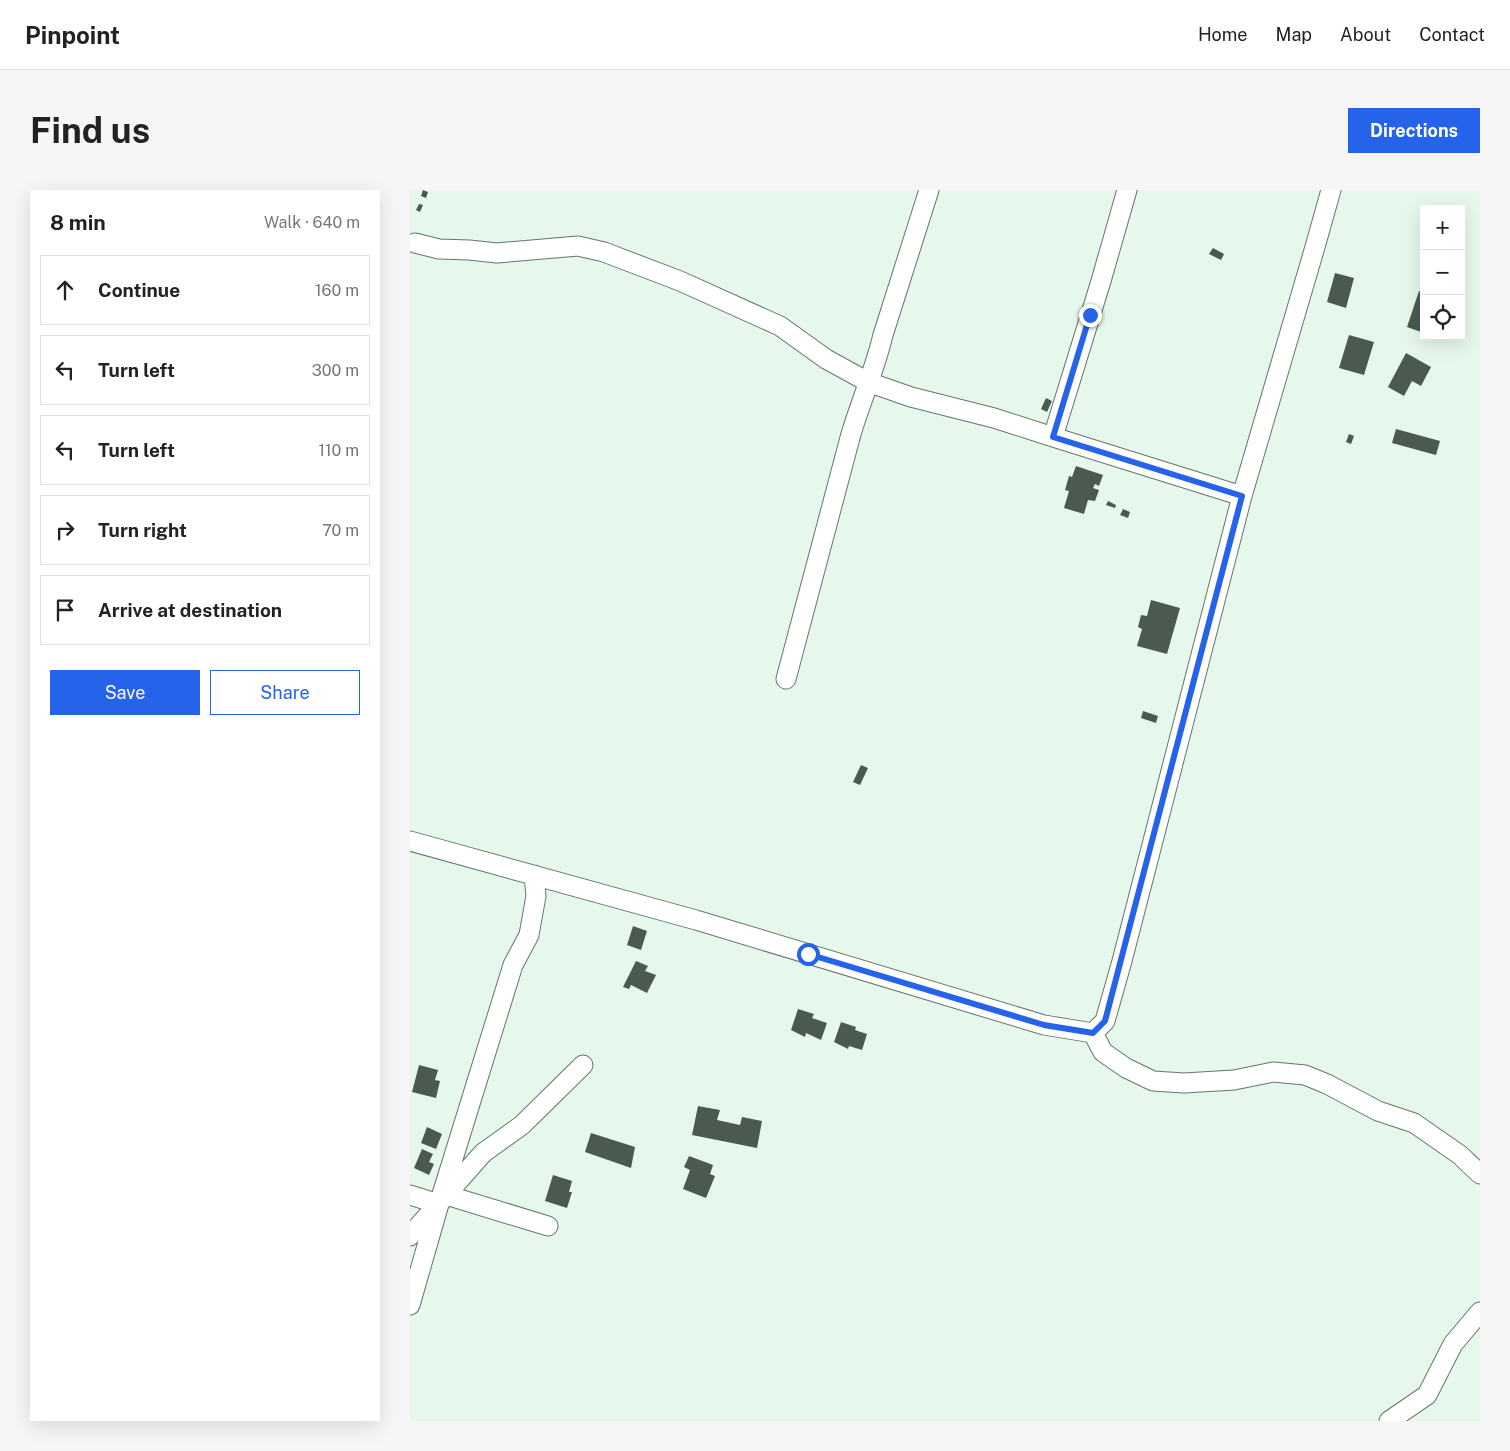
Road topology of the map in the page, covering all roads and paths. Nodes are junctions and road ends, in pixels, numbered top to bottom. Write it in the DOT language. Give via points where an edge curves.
graph roads {
  1 [pos="929,190"];
  2 [pos="1127,190"];
  3 [pos="1330,190"];
  4 [pos="415,243"];
  5 [pos="868,382"];
  6 [pos="1053,437"];
  7 [pos="1242,496"];
  8 [pos="786,679"];
  9 [pos="410,841"];
  10 [pos="534,875"];
  11 [pos="1093,1033"];
  12 [pos="583,1065"];
  13 [pos="1480,1174"];
  14 [pos="410,1196"];
  15 [pos="443,1200"];
  16 [pos="548,1226"];
  17 [pos="410,1236"];
  18 [pos="410,1305"];
  19 [pos="1480,1312"];
  20 [pos="1389,1421"];
  1 -- 5 [label="street"];
  2 -- 6 [label="street"];
  3 -- 7 [label="street"];
  4 -- 5 [label="street" via="438,249 497,252 578,246 604,252 680,281 780,326 826,359"];
  5 -- 6 [label="street"];
  5 -- 8 [label="street" via="848,443"];
  6 -- 7 [label="street"];
  7 -- 11 [label="street" via="1122,961 1105,1021"];
  9 -- 10 [label="street"];
  10 -- 11 [label="street" via="696,920 1044,1025"];
  10 -- 15 [label="street" via="536,896 529,935 513,965"];
  11 -- 13 [label="street" via="1103,1052 1153,1082 1184,1084 1234,1080 1273,1072 1305,1075 1378,1111 1414,1123 1460,1155"];
  12 -- 15 [label="street" via="522,1125 483,1153"];
  14 -- 15 [label="street"];
  15 -- 16 [label="street"];
  15 -- 17 [label="street"];
  15 -- 18 [label="street"];
  19 -- 20 [label="street" via="1453,1344 1427,1395"];
}
